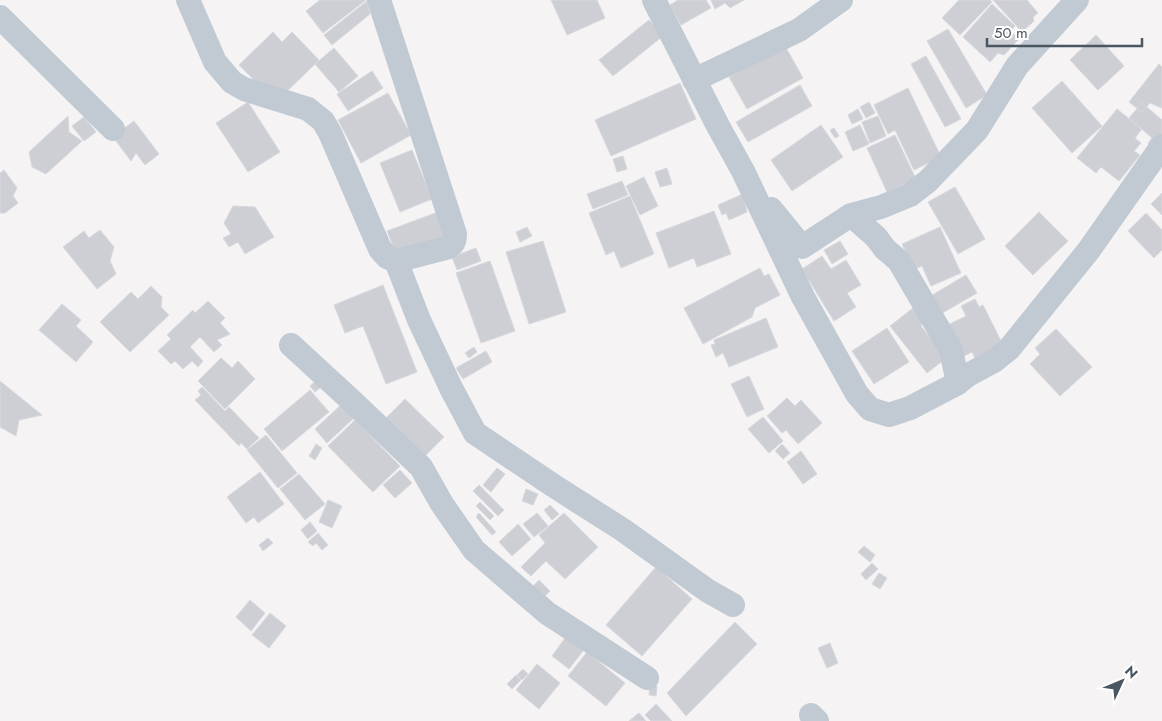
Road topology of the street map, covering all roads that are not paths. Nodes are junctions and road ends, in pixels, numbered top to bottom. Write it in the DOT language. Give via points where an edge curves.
graph roads {
  1 [pos="188,0"];
  2 [pos="378,0"];
  3 [pos="654,0"];
  4 [pos="841,0"];
  5 [pos="1077,0"];
  6 [pos="0,17"];
  7 [pos="694,80"];
  8 [pos="112,129"];
  9 [pos="1162,146"];
  10 [pos="743,171"];
  11 [pos="851,215"];
  12 [pos="396,261"];
  13 [pos="291,345"];
  14 [pos="958,383"];
  15 [pos="733,605"];
  16 [pos="646,678"];
  1 -- 12 [label="street" via="216,62 232,82 244,89 308,109 323,121 380,249"];
  2 -- 12 [label="street" via="455,234 452,245 446,248"];
  3 -- 7 [label="street"];
  4 -- 7 [label="street" via="799,30"];
  5 -- 11 [label="street" via="1017,66 977,130 928,181 910,195"];
  6 -- 8 [label="street"];
  7 -- 10 [label="street"];
  9 -- 14 [label="street" via="1089,250 1009,349"];
  10 -- 11 [label="street" via="802,247"];
  10 -- 14 [label="street" via="803,297 857,394 870,409 889,415"];
  11 -- 14 [label="street" via="899,261 951,350"];
  12 -- 15 [label="street" via="423,329 475,433"];
  13 -- 16 [label="street" via="421,467 474,550 547,613"];
}
